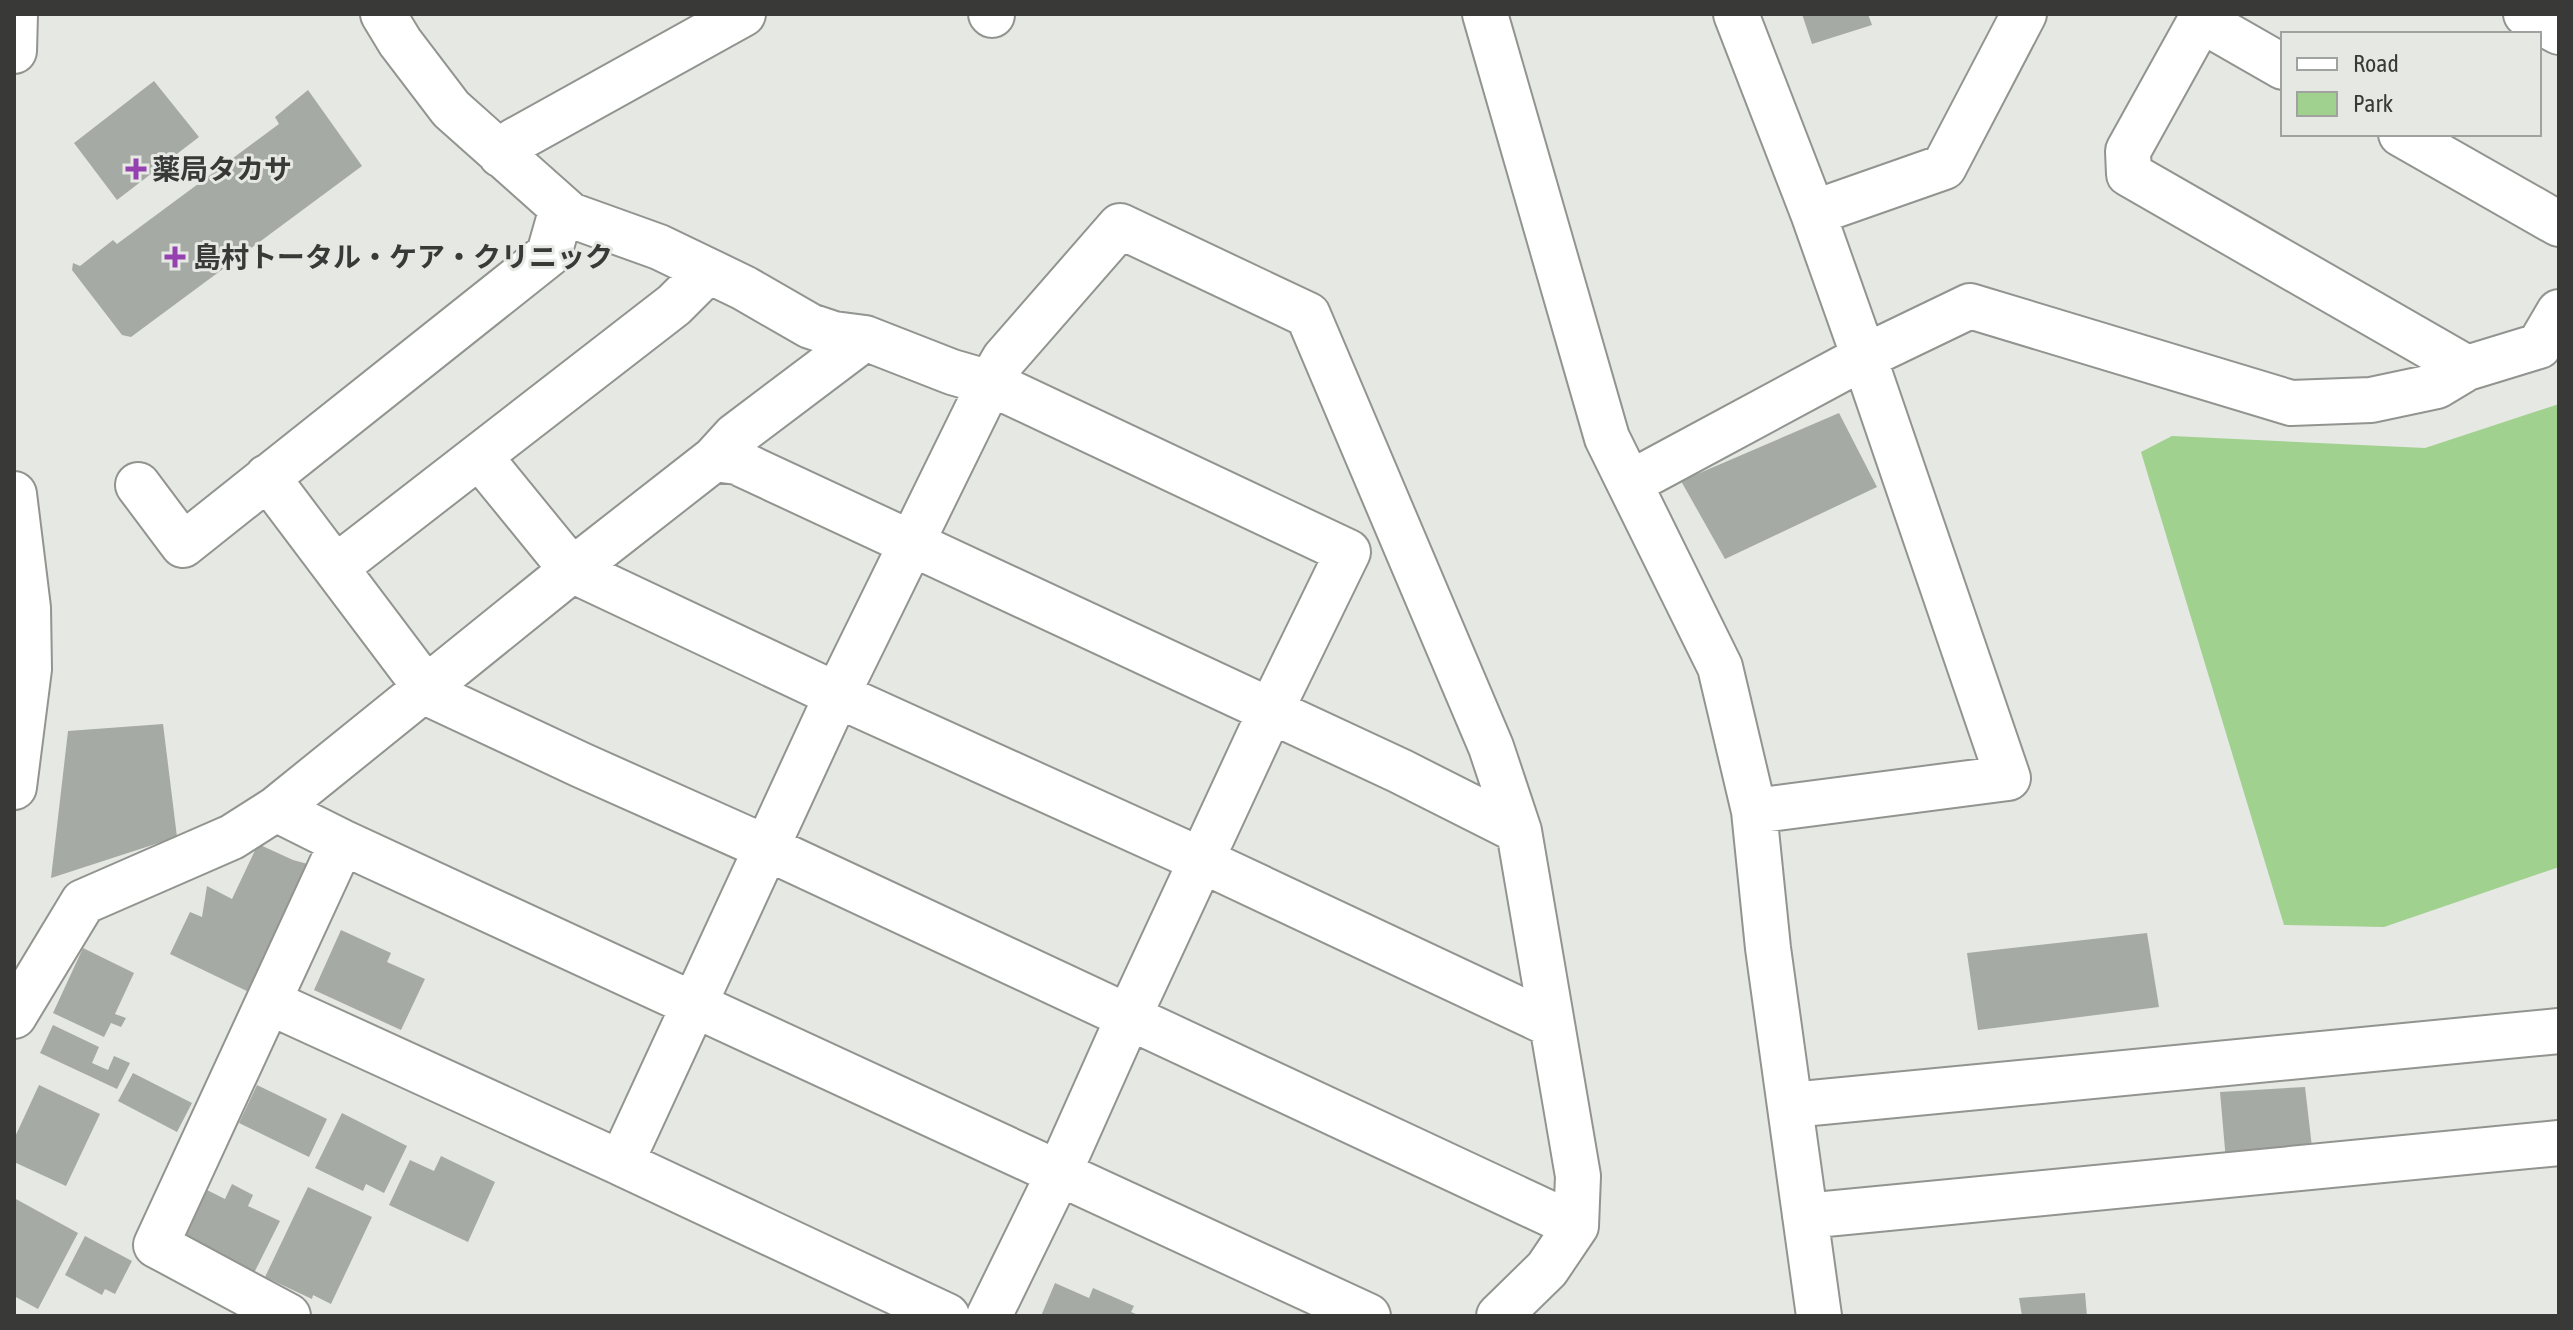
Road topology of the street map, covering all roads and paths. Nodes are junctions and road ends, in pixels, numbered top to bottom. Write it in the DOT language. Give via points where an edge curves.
graph roads {
  1 [pos="15,14"];
  2 [pos="383,14"];
  3 [pos="743,14"];
  4 [pos="1485,14"];
  5 [pos="1736,14"];
  6 [pos="2024,14"];
  7 [pos="2526,14"];
  8 [pos="2202,17"];
  9 [pos="2559,32"];
  10 [pos="14,51"];
  11 [pos="2281,66"];
  12 [pos="2405,136"];
  13 [pos="501,155"];
  14 [pos="562,208"];
  15 [pos="1813,213"];
  16 [pos="2559,224"];
  17 [pos="708,271"];
  18 [pos="2559,312"];
  19 [pos="865,338"];
  20 [pos="1864,357"];
  21 [pos="2467,368"];
  22 [pos="990,383"];
  23 [pos="479,456"];
  24 [pos="714,459"];
  25 [pos="267,477"];
  26 [pos="1630,483"];
  27 [pos="138,485"];
  28 [pos="14,494"];
  29 [pos="1393,516"];
  30 [pos="910,543"];
  31 [pos="1348,552"];
  32 [pos="336,567"];
  33 [pos="572,570"];
  34 [pos="424,689"];
  35 [pos="837,695"];
  36 [pos="1271,710"];
  37 [pos="14,787"];
  38 [pos="276,809"];
  39 [pos="1754,811"];
  40 [pos="1519,831"];
  41 [pos="342,842"];
  42 [pos="767,848"];
  43 [pos="1201,860"];
  44 [pos="269,1002"];
  45 [pos="695,1005"];
  46 [pos="14,1016"];
  47 [pos="1129,1016"];
  48 [pos="1552,1025"];
  49 [pos="2559,1031"];
  50 [pos="1791,1105"];
  51 [pos="2559,1143"];
  52 [pos="621,1163"];
  53 [pos="1058,1175"];
  54 [pos="1805,1216"];
  55 [pos="1576,1226"];
  56 [pos="288,1316"];
  57 [pos="947,1316"];
  58 [pos="989,1316"];
  59 [pos="1368,1316"];
  60 [pos="1499,1316"];
  61 [pos="1819,1316"];
  1 -- 10 [label="street"];
  2 -- 13 [label="street" via="451,109"];
  3 -- 13 [label="street" via="514,141"];
  4 -- 26 [label="street" via="1607,438"];
  5 -- 15 [label="street"];
  6 -- 15 [label="street" via="1944,167"];
  7 -- 9 [label="street"];
  8 -- 11 [label="street"];
  8 -- 21 [label="street" via="2128,151 2129,174"];
  12 -- 16 [label="street"];
  13 -- 14 [label="street"];
  14 -- 17 [label="street"];
  14 -- 25 [label="street" via="549,254"];
  15 -- 20 [label="street"];
  17 -- 19 [label="street" via="810,326"];
  17 -- 23 [label="street" via="674,305"];
  18 -- 21 [label="street" via="2539,346"];
  19 -- 22 [label="street"];
  19 -- 24 [label="street" via="735,436"];
  20 -- 21 [label="street" via="1970,306 2291,403 2371,400 2437,386"];
  20 -- 26 [label="street"];
  20 -- 39 [label="street" via="2008,778"];
  22 -- 29 [label="street" via="1004,359 1120,226 1308,315"];
  22 -- 30 [label="street"];
  22 -- 31 [label="street"];
  23 -- 32 [label="street"];
  23 -- 33 [label="street"];
  24 -- 30 [label="street" via="737,462"];
  24 -- 33 [label="street"];
  25 -- 27 [label="street" via="183,545"];
  25 -- 32 [label="street"];
  26 -- 39 [label="street" via="1720,667"];
  28 -- 37 [label="street" via="28,608 29,669"];
  29 -- 31 [label="street"];
  29 -- 40 [label="street" via="1491,747"];
  30 -- 35 [label="street"];
  30 -- 36 [label="street"];
  31 -- 36 [label="street"];
  32 -- 34 [label="street"];
  33 -- 34 [label="street"];
  33 -- 35 [label="street"];
  34 -- 38 [label="street"];
  34 -- 42 [label="street"];
  35 -- 42 [label="street"];
  35 -- 43 [label="street"];
  36 -- 40 [label="street"];
  36 -- 43 [label="street"];
  38 -- 41 [label="street"];
  38 -- 46 [label="street" via="232,837 83,902"];
  39 -- 50 [label="street"];
  40 -- 48 [label="street"];
  41 -- 44 [label="street"];
  41 -- 45 [label="street"];
  42 -- 45 [label="street"];
  42 -- 47 [label="street"];
  43 -- 47 [label="street"];
  43 -- 48 [label="street"];
  44 -- 52 [label="street"];
  44 -- 56 [label="street" via="156,1245"];
  45 -- 52 [label="street"];
  45 -- 53 [label="street"];
  47 -- 53 [label="street"];
  47 -- 55 [label="street"];
  48 -- 55 [label="street" via="1578,1176"];
  49 -- 50 [label="street"];
  50 -- 54 [label="street"];
  51 -- 54 [label="street"];
  52 -- 57 [label="street"];
  53 -- 58 [label="street"];
  53 -- 59 [label="street"];
  54 -- 61 [label="street"];
  55 -- 60 [label="street" via="1547,1269"];
}
